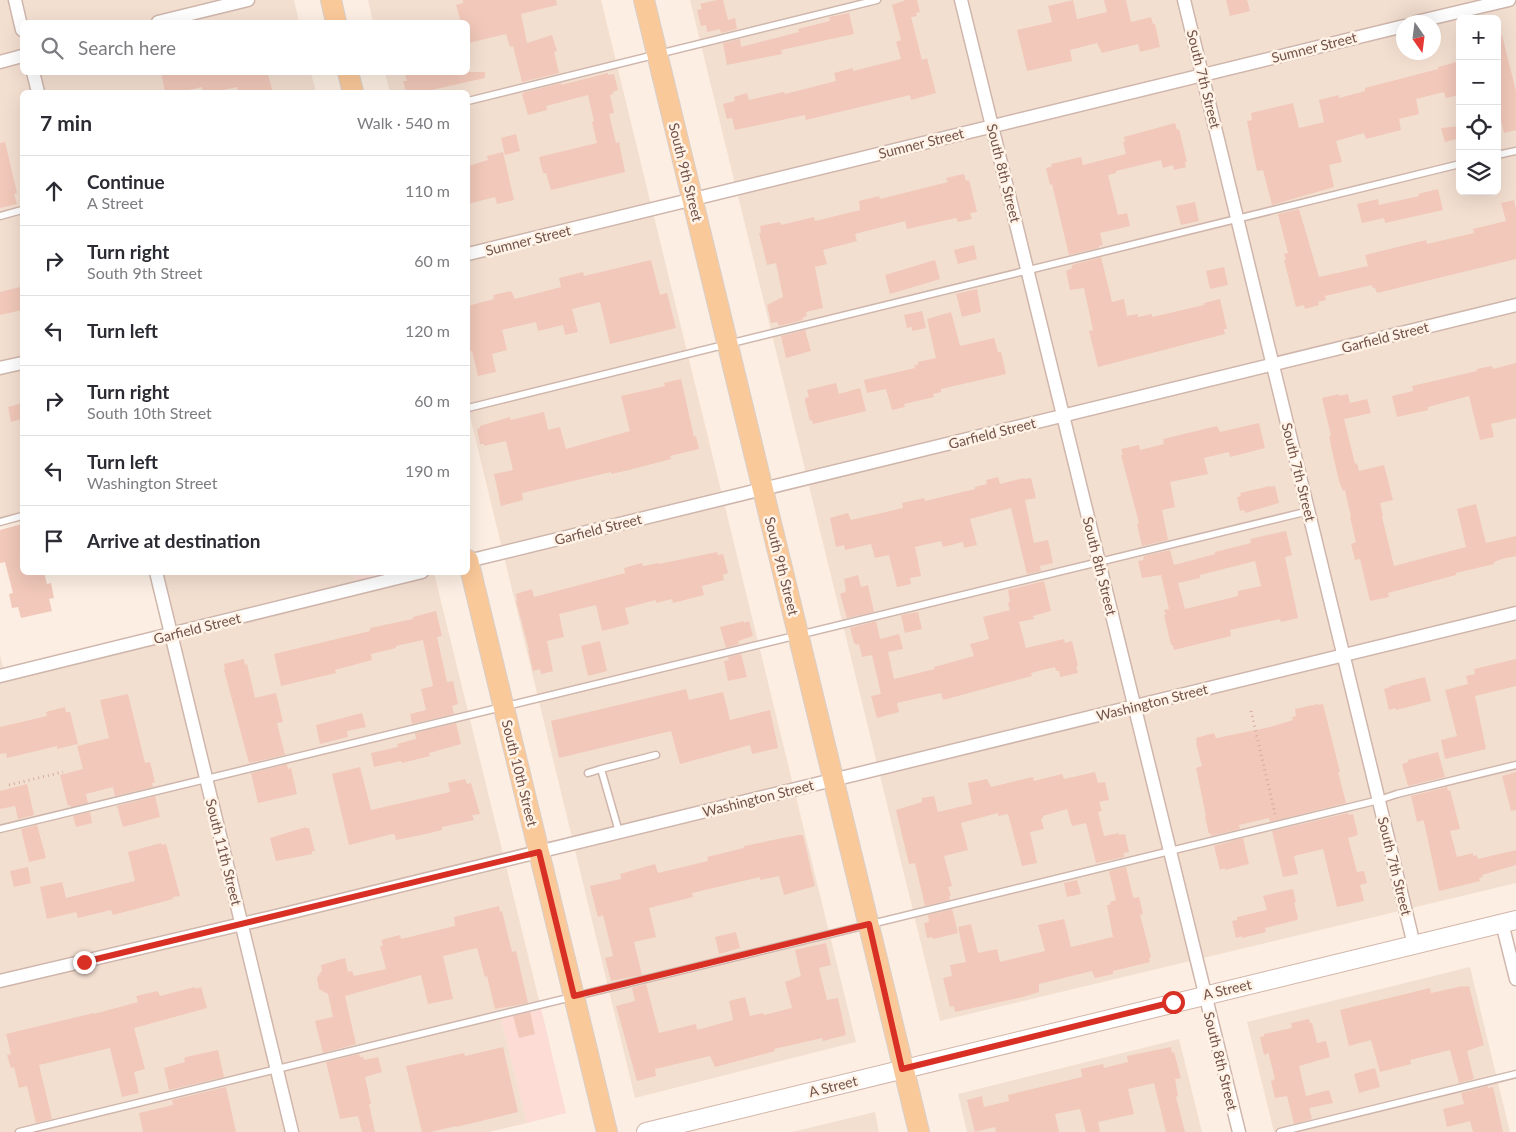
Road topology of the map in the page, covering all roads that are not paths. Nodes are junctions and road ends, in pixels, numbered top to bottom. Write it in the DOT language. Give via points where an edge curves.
graph roads {
  1 [pos="15,0"];
  2 [pos="248,0"];
  3 [pos="330,0"];
  4 [pos="644,0"];
  5 [pos="877,0"];
  6 [pos="961,0"];
  7 [pos="1184,0"];
  8 [pos="1509,0"];
  9 [pos="1441,16"];
  10 [pos="166,20"];
  11 [pos="335,20"];
  12 [pos="20,21"];
  13 [pos="1396,28"];
  14 [pos="657,54"];
  15 [pos="20,57"];
  16 [pos="0,62"];
  17 [pos="1202,74"];
  18 [pos="34,75"];
  19 [pos="349,75"];
  20 [pos="38,90"];
  21 [pos="352,90"];
  22 [pos="470,101"];
  23 [pos="992,125"];
  24 [pos="1516,151"];
  25 [pos="1501,154"];
  26 [pos="1456,165"];
  27 [pos="692,198"];
  28 [pos="20,211"];
  29 [pos="0,216"];
  30 [pos="1238,219"];
  31 [pos="470,254"];
  32 [pos="1028,270"];
  33 [pos="1516,305"];
  34 [pos="727,344"];
  35 [pos="20,363"];
  36 [pos="1273,365"];
  37 [pos="0,368"];
  38 [pos="470,408"];
  39 [pos="1063,416"];
  40 [pos="763,489"];
  41 [pos="1309,511"];
  42 [pos="20,517"];
  43 [pos="0,522"];
  44 [pos="470,561"];
  45 [pos="1098,561"];
  46 [pos="470,569"];
  47 [pos="157,575"];
  48 [pos="410,575"];
  49 [pos="1516,613"];
  50 [pos="171,634"];
  51 [pos="798,634"];
  52 [pos="1343,656"];
  53 [pos="0,676"];
  54 [pos="1134,705"];
  55 [pos="504,706"];
  56 [pos="656,755"];
  57 [pos="1516,765"];
  58 [pos="601,769"];
  59 [pos="588,773"];
  60 [pos="206,778"];
  61 [pos="834,779"];
  62 [pos="1379,800"];
  63 [pos="0,829"];
  64 [pos="619,832"];
  65 [pos="1169,851"];
  66 [pos="539,852"];
  67 [pos="1509,921"];
  68 [pos="242,924"];
  69 [pos="869,924"];
  70 [pos="1414,945"];
  71 [pos="1516,979"];
  72 [pos="0,981"];
  73 [pos="1205,994"];
  74 [pos="574,996"];
  75 [pos="277,1069"];
  76 [pos="902,1069"];
  77 [pos="1516,1074"];
  78 [pos="19,1132"];
  79 [pos="292,1132"];
  80 [pos="607,1132"];
  81 [pos="646,1132"];
  82 [pos="919,1132"];
  83 [pos="1238,1132"];
  84 [pos="1280,1132"];
  1 -- 12 [label="street"];
  2 -- 10 [label="street"];
  3 -- 11 [label="main road"];
  4 -- 14 [label="main road, South 9th Street"];
  5 -- 14 [label="lane"];
  6 -- 23 [label="street, South 8th Street"];
  7 -- 17 [label="street, South 7th Street"];
  8 -- 9 [label="street"];
  13 -- 17 [label="street, Sumner Street"];
  14 -- 22 [label="lane"];
  14 -- 27 [label="main road, South 9th Street"];
  15 -- 16 [label="street"];
  17 -- 23 [label="street, Sumner Street"];
  17 -- 30 [label="street, South 7th Street"];
  18 -- 20 [label="street"];
  19 -- 21 [label="main road"];
  23 -- 27 [label="street, Sumner Street"];
  23 -- 32 [label="street, South 8th Street"];
  24 -- 25 [label="lane"];
  26 -- 30 [label="lane"];
  27 -- 31 [label="street, Sumner Street"];
  27 -- 34 [label="main road, South 9th Street"];
  28 -- 29 [label="lane"];
  30 -- 32 [label="lane"];
  30 -- 36 [label="street, South 7th Street"];
  32 -- 34 [label="lane"];
  32 -- 39 [label="street, South 8th Street"];
  33 -- 36 [label="street, Garfield Street"];
  34 -- 38 [label="lane"];
  34 -- 40 [label="main road, South 9th Street"];
  35 -- 37 [label="street"];
  36 -- 39 [label="street, Garfield Street"];
  36 -- 41 [label="street, South 7th Street"];
  39 -- 40 [label="street, Garfield Street"];
  39 -- 45 [label="street, South 8th Street"];
  40 -- 44 [label="street, Garfield Street"];
  40 -- 51 [label="main road, South 9th Street"];
  41 -- 45 [label="lane"];
  41 -- 52 [label="street, South 7th Street"];
  42 -- 43 [label="lane"];
  45 -- 51 [label="lane"];
  45 -- 54 [label="street, South 8th Street"];
  46 -- 55 [label="main road, South 10th Street"];
  47 -- 50 [label="street, South 11th Street"];
  48 -- 50 [label="street, Garfield Street"];
  49 -- 52 [label="street, Washington Street"];
  50 -- 53 [label="street, Garfield Street"];
  50 -- 60 [label="street, South 11th Street"];
  51 -- 55 [label="lane"];
  51 -- 61 [label="main road, South 9th Street"];
  52 -- 54 [label="street, Washington Street"];
  52 -- 62 [label="street, South 7th Street"];
  54 -- 61 [label="street, Washington Street"];
  54 -- 65 [label="street, South 8th Street"];
  55 -- 60 [label="lane"];
  55 -- 66 [label="main road, South 10th Street"];
  56 -- 58 [label="lane"];
  57 -- 62 [label="lane"];
  58 -- 59 [label="lane"];
  58 -- 64 [label="lane"];
  60 -- 63 [label="lane"];
  60 -- 68 [label="street, South 11th Street"];
  61 -- 64 [label="street, Washington Street"];
  61 -- 69 [label="main road, South 9th Street"];
  62 -- 65 [label="lane"];
  62 -- 70 [label="street, South 7th Street"];
  64 -- 66 [label="street, Washington Street"];
  65 -- 69 [label="lane"];
  65 -- 73 [label="street, South 8th Street"];
  66 -- 68 [label="street, Washington Street"];
  66 -- 74 [label="main road, South 10th Street"];
  67 -- 70 [label="main road, A Street"];
  67 -- 71 [label="street"];
  68 -- 72 [label="street, Washington Street"];
  68 -- 75 [label="street, South 11th Street"];
  69 -- 74 [label="lane"];
  69 -- 76 [label="main road, South 9th Street"];
  70 -- 73 [label="main road, A Street"];
  73 -- 76 [label="main road, A Street"];
  73 -- 83 [label="street, South 8th Street"];
  74 -- 75 [label="lane"];
  74 -- 80 [label="main road, South 10th Street"];
  75 -- 78 [label="lane"];
  75 -- 79 [label="street, South 11th Street"];
  76 -- 81 [label="main road, A Street"];
  76 -- 82 [label="main road, South 9th Street"];
  77 -- 84 [label="lane"];
}
